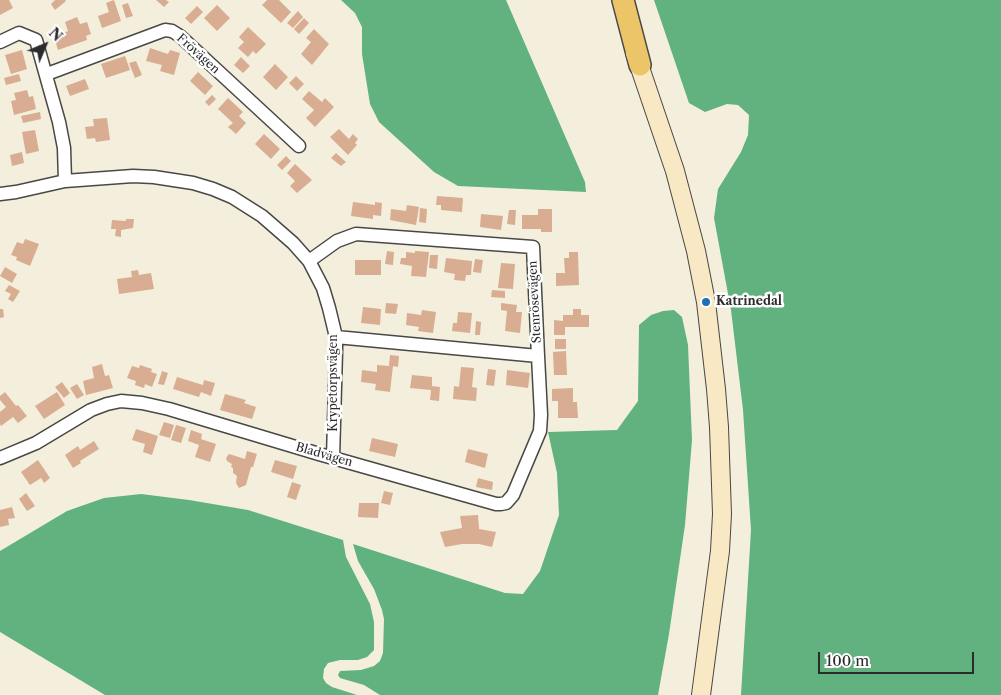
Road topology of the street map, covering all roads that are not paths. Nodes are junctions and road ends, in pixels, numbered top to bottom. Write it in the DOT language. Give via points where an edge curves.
graph roads {
  1 [pos="613,0"];
  2 [pos="623,0"];
  3 [pos="0,42"];
  4 [pos="640,65"];
  5 [pos="47,74"];
  6 [pos="299,146"];
  7 [pos="65,180"];
  8 [pos="0,194"];
  9 [pos="309,261"];
  10 [pos="336,337"];
  11 [pos="538,356"];
  12 [pos="0,458"];
  13 [pos="333,458"];
  14 [pos="720,551"];
  15 [pos="701,695"];
  16 [pos="713,695"];
  1 -- 4 [label="main road"];
  2 -- 4 [label="highway"];
  3 -- 5 [label="street" via="20,33 36,40"];
  4 -- 14 [label="main road" via="680,190 704,292 719,427"];
  5 -- 6 [label="street, Frövägen" via="165,30 172,31"];
  5 -- 7 [label="street" via="64,148"];
  7 -- 8 [label="street, Krypetorpsvägen"];
  7 -- 9 [label="street, Krypetorpsvägen" via="154,177 213,189 249,206 288,238"];
  9 -- 10 [label="street, Krypetorpsvägen" via="323,288"];
  9 -- 11 [label="street, Stenrösevägen" via="337,241 356,234 533,247"];
  10 -- 11 [label="street, Stenrösevägen"];
  10 -- 13 [label="street, Krypetorpsvägen"];
  11 -- 13 [label="street, Bladvägen" via="540,431 513,495 506,503 496,504"];
  12 -- 13 [label="street, Bladvägen" via="36,443 91,410 121,402 169,409"];
  14 -- 15 [label="main road"];
  14 -- 16 [label="main road" via="722,595"];
}
